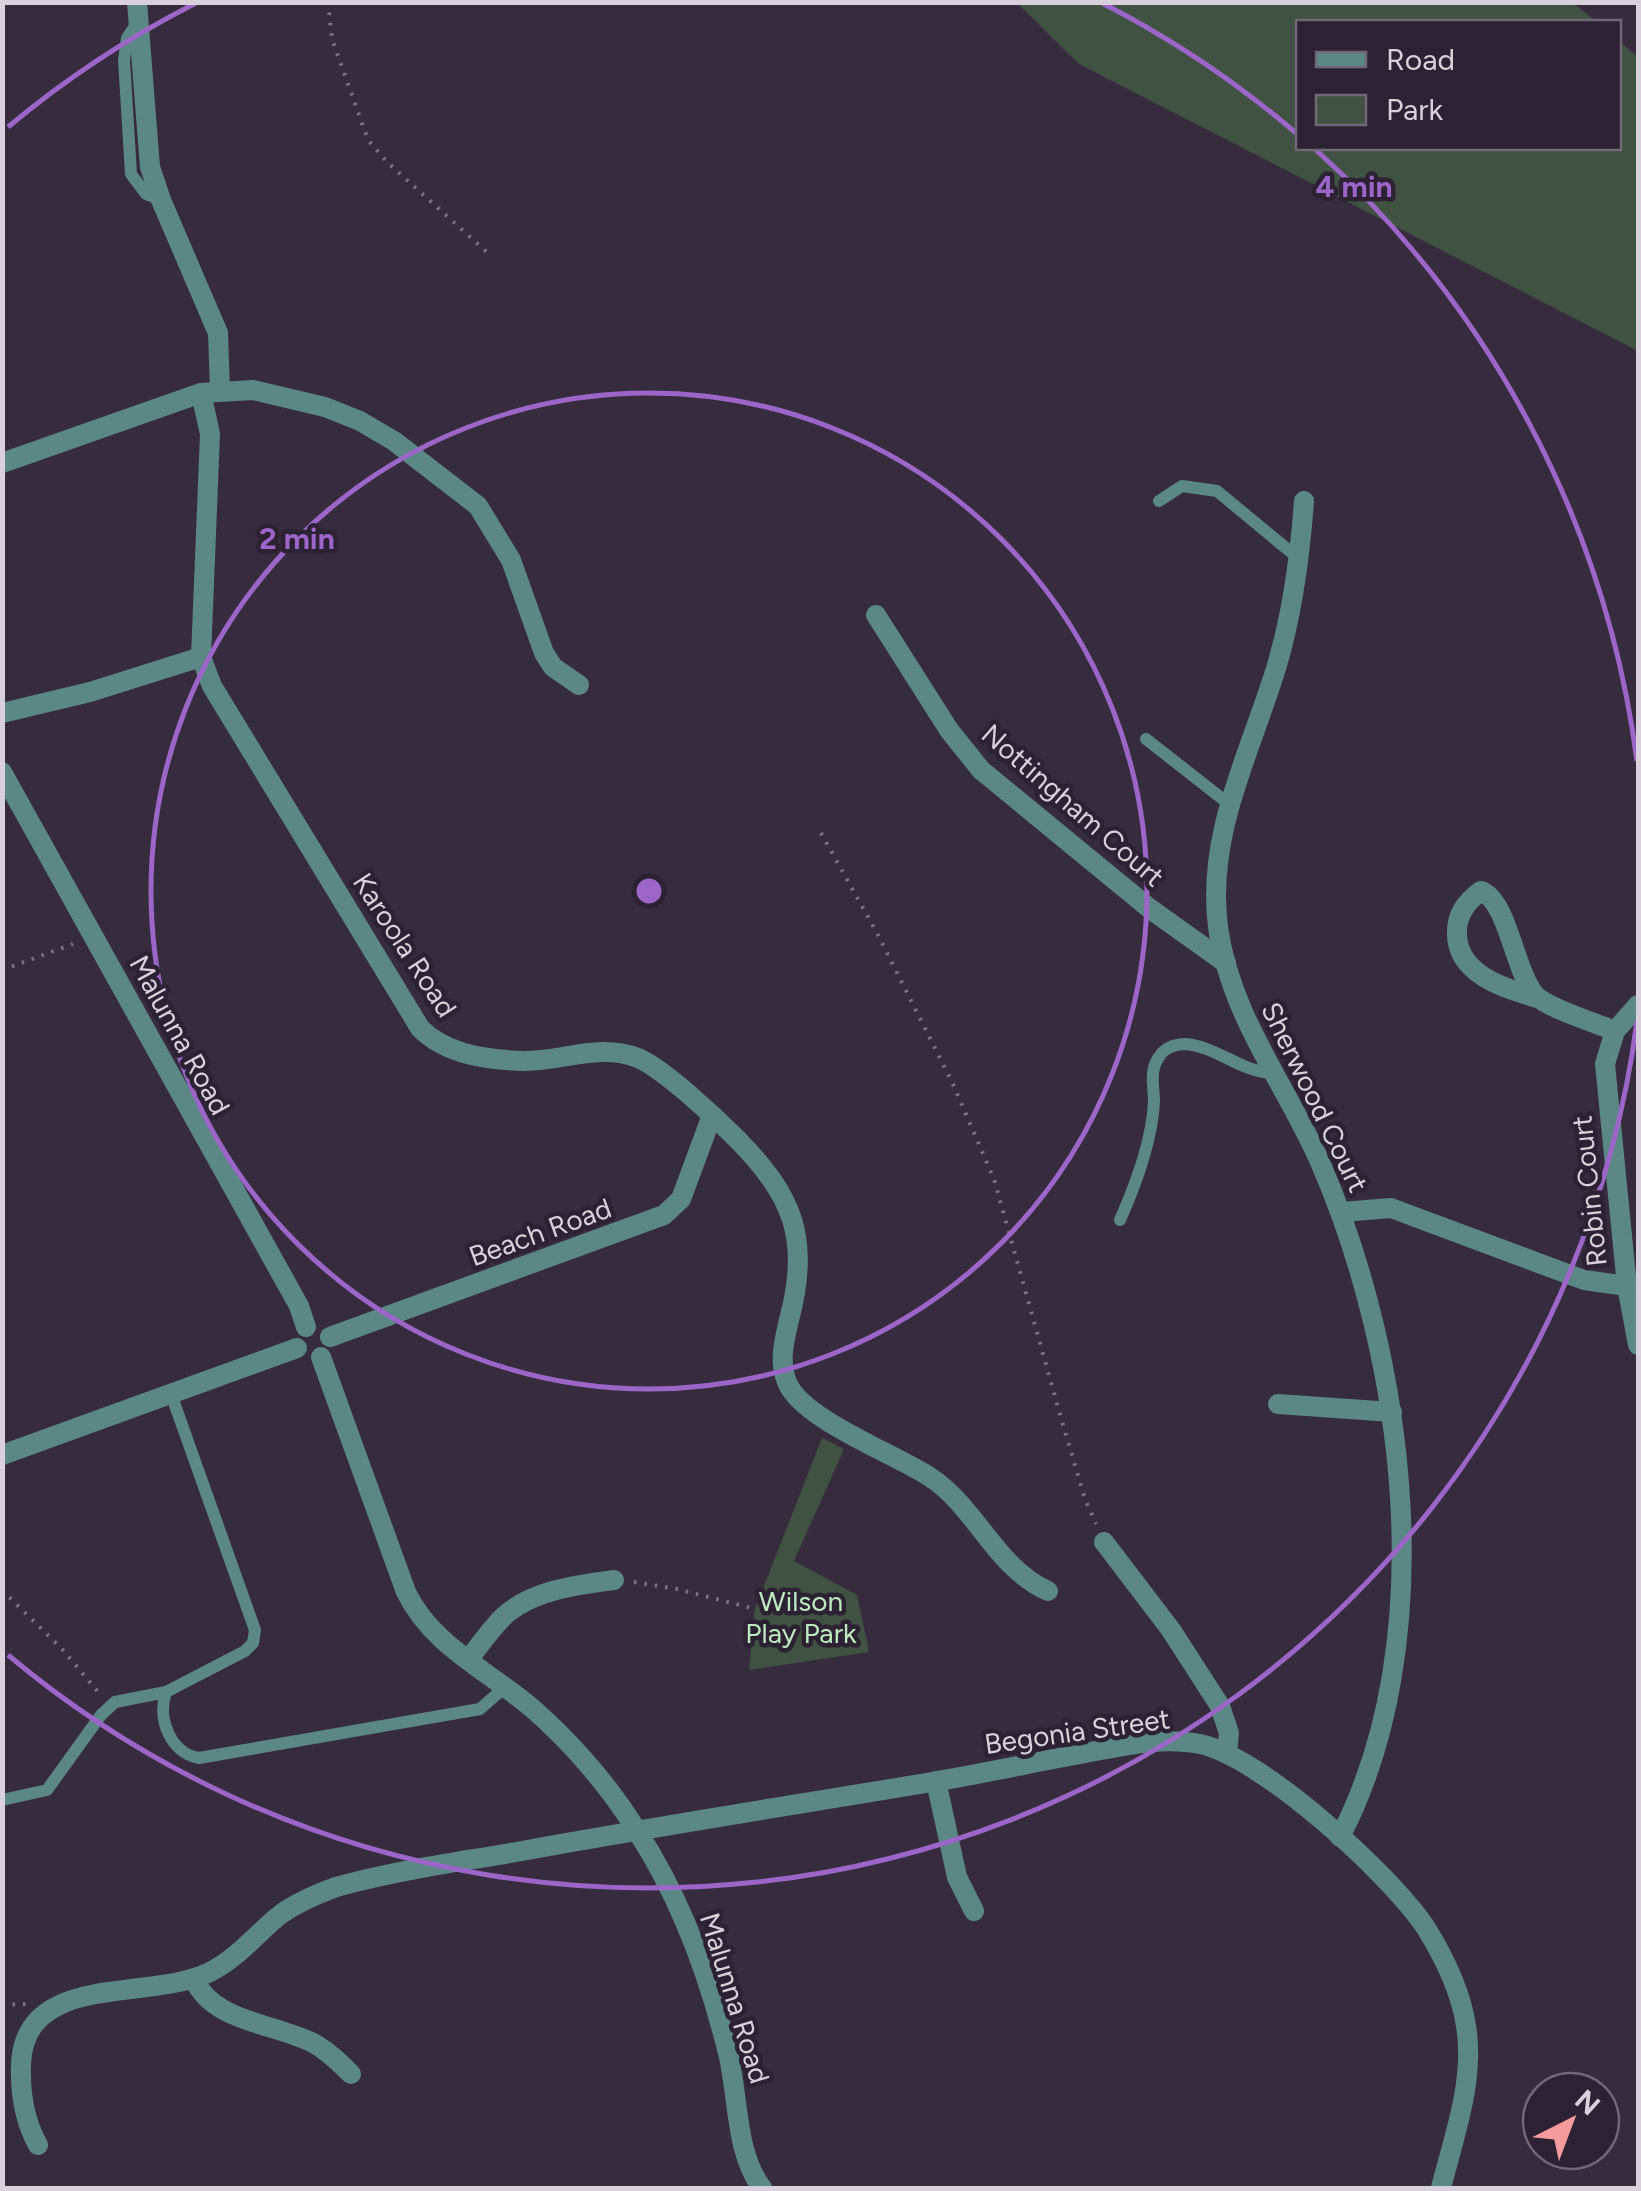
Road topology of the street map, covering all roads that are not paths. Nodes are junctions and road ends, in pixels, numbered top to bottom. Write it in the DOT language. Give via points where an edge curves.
graph roads {
  1 [pos="138,12"];
  2 [pos="210,392"];
  3 [pos="2,463"];
  4 [pos="1159,501"];
  5 [pos="1304,501"];
  6 [pos="1298,558"];
  7 [pos="876,615"];
  8 [pos="201,656"];
  9 [pos="579,685"];
  10 [pos="2,713"];
  11 [pos="1146,739"];
  12 [pos="2,772"];
  13 [pos="1229,804"];
  14 [pos="1226,963"];
  15 [pos="1538,998"];
  16 [pos="1638,1005"];
  17 [pos="1615,1031"];
  18 [pos="1272,1073"];
  19 [pos="712,1118"];
  20 [pos="1342,1212"];
  21 [pos="1120,1220"];
  22 [pos="1627,1286"];
  23 [pos="306,1327"];
  24 [pos="330,1336"];
  25 [pos="1638,1345"];
  26 [pos="298,1348"];
  27 [pos="321,1358"];
  28 [pos="171,1394"];
  29 [pos="1278,1404"];
  30 [pos="1392,1412"];
  31 [pos="2,1455"];
  32 [pos="1104,1542"];
  33 [pos="614,1580"];
  34 [pos="1048,1591"];
  35 [pos="468,1660"];
  36 [pos="505,1687"];
  37 [pos="166,1692"];
  38 [pos="1226,1753"];
  39 [pos="936,1782"];
  40 [pos="2,1800"];
  41 [pos="637,1830"];
  42 [pos="1340,1838"];
  43 [pos="974,1911"];
  44 [pos="194,1979"];
  45 [pos="351,2074"];
  46 [pos="38,2145"];
  47 [pos="762,2188"];
  48 [pos="1441,2188"];
  1 -- 2 [label="street, Karoola Road" via="150,167 218,332"];
  2 -- 3 [label="street"];
  2 -- 8 [label="street, Karoola Road"];
  2 -- 9 [label="street" via="290,397 360,421 460,490 500,538 544,653"];
  4 -- 6 [label="lane" via="1182,486 1217,491"];
  5 -- 6 [label="street, Sherwood Court"];
  6 -- 13 [label="street, Sherwood Court" via="1279,660"];
  7 -- 14 [label="street, Nottingham Court" via="981,770"];
  8 -- 10 [label="street"];
  8 -- 19 [label="street, Karoola Road" via="212,686 431,1040 462,1053 527,1061 618,1052 658,1069"];
  11 -- 13 [label="lane"];
  12 -- 23 [label="street, Malunna Road"];
  13 -- 14 [label="street, Sherwood Court" via="1217,891"];
  14 -- 18 [label="street, Sherwood Court"];
  15 -- 15 [label="street" via="1492,983 1462,955 1457,926 1481,891 1495,900"];
  15 -- 17 [label="street"];
  16 -- 17 [label="street"];
  17 -- 22 [label="street, Robin Court" via="1606,1088"];
  18 -- 20 [label="street, Sherwood Court"];
  18 -- 21 [label="lane" via="1188,1044 1159,1056 1152,1119"];
  19 -- 24 [label="street, Beach Road" via="681,1199 664,1215"];
  19 -- 34 [label="street, Karoola Road" via="758,1163 797,1230 798,1280 782,1361 791,1392 822,1417 935,1480 1012,1568"];
  20 -- 22 [label="street" via="1391,1208 1584,1280"];
  20 -- 30 [label="street, Sherwood Court"];
  22 -- 25 [label="street, Robin Court"];
  23 -- 24 [label="street"];
  23 -- 26 [label="street"];
  24 -- 27 [label="street"];
  26 -- 27 [label="street" via="304,1357"];
  26 -- 28 [label="street"];
  27 -- 35 [label="street, Malunna Road" via="413,1606 430,1630"];
  28 -- 31 [label="street"];
  28 -- 37 [label="lane" via="255,1630 245,1651"];
  29 -- 30 [label="street"];
  30 -- 42 [label="street, Sherwood Court" via="1400,1540 1389,1685 1364,1784"];
  32 -- 38 [label="street" via="1220,1706 1229,1733"];
  33 -- 35 [label="street" via="524,1603 505,1615"];
  35 -- 36 [label="street, Malunna Road"];
  36 -- 37 [label="lane" via="480,1709 199,1758 186,1754 167,1732 161,1712"];
  36 -- 41 [label="street, Malunna Road" via="576,1752"];
  37 -- 40 [label="lane" via="110,1706 47,1790"];
  38 -- 39 [label="street, Begonia Street" via="1198,1743 1154,1742"];
  38 -- 42 [label="street, Begonia Street"];
  39 -- 41 [label="street, Begonia Street"];
  39 -- 43 [label="street" via="957,1877"];
  41 -- 44 [label="street, Begonia Street" via="336,1886 298,1904"];
  41 -- 47 [label="street, Malunna Road" via="698,1956 728,2051 750,2166"];
  42 -- 48 [label="street, Begonia Street" via="1424,1926 1466,2021 1468,2071"];
  44 -- 45 [label="street" via="207,2001 314,2043"];
  44 -- 46 [label="street, Begonia Street" via="66,2001 41,2014 22,2046 21,2069 27,2125"];
}
